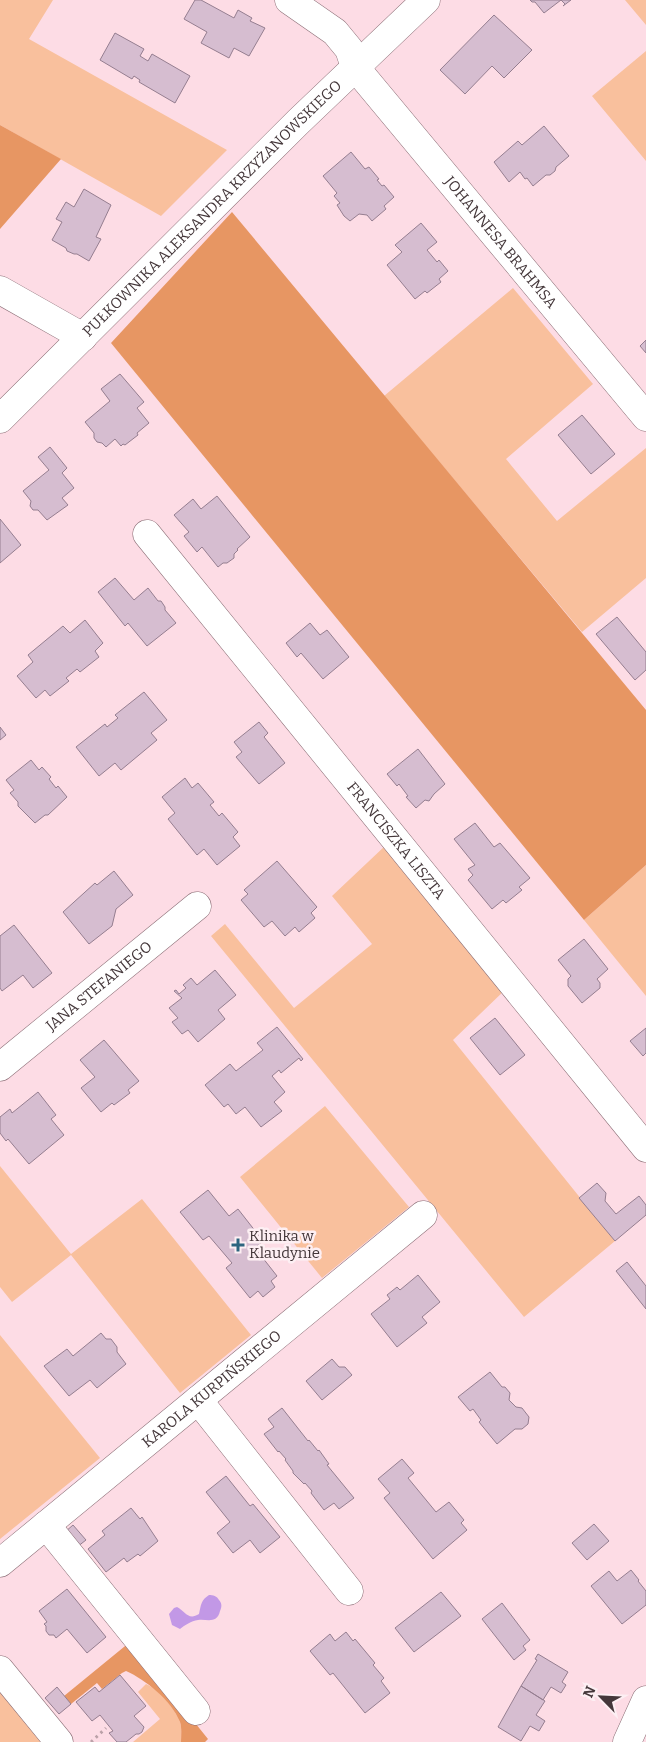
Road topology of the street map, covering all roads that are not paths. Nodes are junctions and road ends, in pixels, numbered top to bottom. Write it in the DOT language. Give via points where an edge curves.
graph roads {
  1 [pos="289,0"];
  2 [pos="426,0"];
  3 [pos="355,67"];
  4 [pos="0,290"];
  5 [pos="83,337"];
  6 [pos="646,417"];
  7 [pos="0,419"];
  8 [pos="147,534"];
  9 [pos="197,906"];
  10 [pos="0,1066"];
  11 [pos="646,1148"];
  12 [pos="424,1215"];
  13 [pos="198,1400"];
  14 [pos="46,1525"];
  15 [pos="0,1563"];
  16 [pos="349,1592"];
  17 [pos="0,1670"];
  18 [pos="646,1700"];
  19 [pos="196,1711"];
  20 [pos="59,1742"];
  21 [pos="628,1742"];
  1 -- 3 [label="street, JOHANNESA BRAHMSA" via="335,32 350,49"];
  2 -- 3 [label="street, PUŁKOWNIKA ALEKSANDRA KRZYŻANOWSKIEGO"];
  3 -- 5 [label="street, PUŁKOWNIKA ALEKSANDRA KRZYŻANOWSKIEGO"];
  3 -- 6 [label="street, JOHANNESA BRAHMSA"];
  4 -- 5 [label="street"];
  5 -- 7 [label="street, PUŁKOWNIKA ALEKSANDRA KRZYŻANOWSKIEGO"];
  8 -- 11 [label="street, FRANCISZKA LISZTA"];
  9 -- 10 [label="street, JANA STEFANIEGO"];
  12 -- 13 [label="street, KAROLA KURPIŃSKIEGO"];
  13 -- 14 [label="street, KAROLA KURPIŃSKIEGO"];
  13 -- 16 [label="street"];
  14 -- 15 [label="street, KAROLA KURPIŃSKIEGO"];
  14 -- 19 [label="street"];
  17 -- 20 [label="street"];
  18 -- 21 [label="street"];
}
